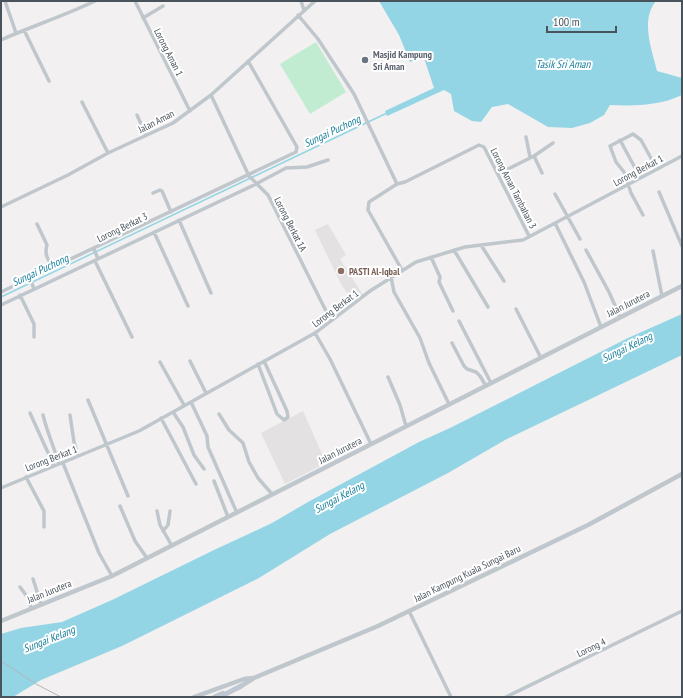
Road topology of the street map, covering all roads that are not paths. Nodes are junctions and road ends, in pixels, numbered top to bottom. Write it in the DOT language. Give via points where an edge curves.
graph roads {
  1 [pos="5,1"];
  2 [pos="95,1"];
  3 [pos="135,1"];
  4 [pos="301,1"];
  5 [pos="315,1"];
  6 [pos="163,6"];
  7 [pos="304,10"];
  8 [pos="298,15"];
  9 [pos="143,18"];
  10 [pos="24,30"];
  11 [pos="16,33"];
  12 [pos="1,40"];
  13 [pos="248,61"];
  14 [pos="49,81"];
  15 [pos="211,95"];
  16 [pos="82,102"];
  17 [pos="190,111"];
  18 [pos="137,115"];
  19 [pos="146,135"];
  20 [pos="526,136"];
  21 [pos="620,140"];
  22 [pos="553,143"];
  23 [pos="108,153"];
  24 [pos="532,156"];
  25 [pos="682,156"];
  26 [pos="328,160"];
  27 [pos="652,160"];
  28 [pos="542,173"];
  29 [pos="498,174"];
  30 [pos="249,175"];
  31 [pos="642,177"];
  32 [pos="255,183"];
  33 [pos="397,184"];
  34 [pos="628,184"];
  35 [pos="659,192"];
  36 [pos="153,193"];
  37 [pos="555,194"];
  38 [pos="1,207"];
  39 [pos="171,212"];
  40 [pos="643,215"];
  41 [pos="568,216"];
  42 [pos="179,220"];
  43 [pos="555,223"];
  44 [pos="36,224"];
  45 [pos="154,232"];
  46 [pos="529,236"];
  47 [pos="118,238"];
  48 [pos="580,240"];
  49 [pos="481,245"];
  50 [pos="682,246"];
  51 [pos="122,247"];
  52 [pos="94,249"];
  53 [pos="454,250"];
  54 [pos="586,250"];
  55 [pos="653,251"];
  56 [pos="432,257"];
  57 [pos="97,260"];
  58 [pos="53,267"];
  59 [pos="402,270"];
  60 [pos="30,278"];
  61 [pos="391,278"];
  62 [pos="504,281"];
  63 [pos="682,286"];
  64 [pos="34,289"];
  65 [pos="1,292"];
  66 [pos="211,293"];
  67 [pos="20,295"];
  68 [pos="662,296"];
  69 [pos="1,305"];
  70 [pos="188,306"];
  71 [pos="488,308"];
  72 [pos="516,309"];
  73 [pos="453,311"];
  74 [pos="620,317"];
  75 [pos="331,321"];
  76 [pos="459,321"];
  77 [pos="601,327"];
  78 [pos="315,334"];
  79 [pos="34,337"];
  80 [pos="132,337"];
  81 [pos="452,343"];
  82 [pos="541,358"];
  83 [pos="190,361"];
  84 [pos="264,361"];
  85 [pos="160,362"];
  86 [pos="258,364"];
  87 [pos="388,377"];
  88 [pos="491,383"];
  89 [pos="486,386"];
  90 [pos="206,393"];
  91 [pos="88,400"];
  92 [pos="191,402"];
  93 [pos="449,404"];
  94 [pos="184,405"];
  95 [pos="172,412"];
  96 [pos="30,413"];
  97 [pos="219,414"];
  98 [pos="43,415"];
  99 [pos="70,415"];
  100 [pos="161,418"];
  101 [pos="406,426"];
  102 [pos="371,444"];
  103 [pos="108,445"];
  104 [pos="78,456"];
  105 [pos="63,463"];
  106 [pos="58,464"];
  107 [pos="54,466"];
  108 [pos="204,469"];
  109 [pos="682,474"];
  110 [pos="26,476"];
  111 [pos="214,481"];
  112 [pos="196,484"];
  113 [pos="1,488"];
  114 [pos="272,494"];
  115 [pos="128,496"];
  116 [pos="120,506"];
  117 [pos="157,511"];
  118 [pos="170,511"];
  119 [pos="236,513"];
  120 [pos="228,517"];
  121 [pos="44,527"];
  122 [pos="164,531"];
  123 [pos="172,546"];
  124 [pos="147,558"];
  125 [pos="112,576"];
  126 [pos="33,579"];
  127 [pos="20,586"];
  128 [pos="41,604"];
  129 [pos="31,608"];
  130 [pos="409,611"];
  131 [pos="682,611"];
  132 [pos="1,621"];
  133 [pos="254,678"];
  134 [pos="232,683"];
  135 [pos="241,686"];
  136 [pos="194,697"];
  137 [pos="202,697"];
  138 [pos="214,697"];
  139 [pos="220,697"];
  140 [pos="450,697"];
  141 [pos="506,697"];
  1 -- 11 [label="street"];
  2 -- 10 [label="street"];
  3 -- 9 [label="street, Lorong Aman 1"];
  4 -- 7 [label="street"];
  5 -- 7 [label="street, Jalan Aman"];
  6 -- 9 [label="street"];
  7 -- 8 [label="street, Jalan Aman"];
  8 -- 13 [label="street, Jalan Aman"];
  8 -- 33 [label="street" via="322,45 354,94"];
  9 -- 17 [label="street, Lorong Aman 1"];
  10 -- 11 [label="street"];
  10 -- 14 [label="street"];
  11 -- 12 [label="street"];
  13 -- 15 [label="street, Jalan Aman"];
  13 -- 30 [label="street, Lorong Berkat 3" via="298,147 296,152"];
  15 -- 17 [label="street, Jalan Aman"];
  15 -- 30 [label="street, Lorong Berkat 1A"];
  16 -- 23 [label="street"];
  17 -- 19 [label="street, Jalan Aman" via="173,123"];
  18 -- 19 [label="street"];
  19 -- 23 [label="street, Jalan Aman"];
  20 -- 24 [label="street"];
  21 -- 27 [label="street" via="633,134 638,136"];
  21 -- 31 [label="street"];
  21 -- 34 [label="street" via="610,146"];
  22 -- 24 [label="street"];
  23 -- 38 [label="street, Jalan Aman"];
  24 -- 28 [label="street"];
  24 -- 29 [label="street"];
  25 -- 31 [label="street, Lorong Berkat 1"];
  26 -- 32 [label="street" via="307,167 286,168"];
  29 -- 33 [label="street, Lorong Aman Tambahan 3" via="484,147 478,145"];
  29 -- 46 [label="street, Lorong Aman Tambahan 3"];
  30 -- 32 [label="street, Lorong Berkat 1A"];
  30 -- 39 [label="street, Lorong Berkat 3"];
  31 -- 34 [label="street, Lorong Berkat 1"];
  32 -- 42 [label="street"];
  32 -- 75 [label="street, Lorong Berkat 1A" via="268,195"];
  33 -- 59 [label="street, Lorong Aman Tambahan 3" via="371,200 367,207"];
  34 -- 40 [label="street"];
  34 -- 41 [label="street, Lorong Berkat 1"];
  35 -- 50 [label="street"];
  36 -- 39 [label="street" via="162,190"];
  37 -- 41 [label="street"];
  39 -- 47 [label="street, Lorong Berkat 3"];
  41 -- 43 [label="street, Lorong Berkat 1"];
  41 -- 48 [label="street"];
  42 -- 45 [label="street"];
  42 -- 66 [label="street"];
  43 -- 46 [label="street, Lorong Berkat 1"];
  43 -- 77 [label="street" via="584,282"];
  44 -- 58 [label="street" via="47,245 45,250"];
  45 -- 51 [label="street"];
  45 -- 70 [label="street"];
  46 -- 49 [label="street, Lorong Berkat 1" via="522,240"];
  47 -- 51 [label="street"];
  47 -- 52 [label="street, Lorong Berkat 3"];
  49 -- 53 [label="street, Lorong Berkat 1"];
  49 -- 62 [label="street"];
  51 -- 57 [label="street"];
  52 -- 57 [label="street"];
  52 -- 58 [label="street, Lorong Berkat 3"];
  53 -- 56 [label="street, Lorong Berkat 1"];
  53 -- 71 [label="street"];
  54 -- 74 [label="street"];
  55 -- 68 [label="street"];
  56 -- 59 [label="street, Lorong Berkat 1"];
  56 -- 73 [label="street" via="440,277 439,282"];
  57 -- 64 [label="street"];
  57 -- 80 [label="street"];
  58 -- 60 [label="street, Lorong Berkat 3"];
  59 -- 61 [label="street, Lorong Berkat 1"];
  60 -- 64 [label="street"];
  60 -- 65 [label="street, Lorong Berkat 3"];
  61 -- 75 [label="street, Lorong Berkat 1"];
  61 -- 93 [label="street" via="394,292 420,338"];
  63 -- 68 [label="street, Jalan Jurutera"];
  64 -- 67 [label="street"];
  67 -- 69 [label="street"];
  67 -- 79 [label="street" via="34,324"];
  68 -- 74 [label="street, Jalan Jurutera"];
  72 -- 82 [label="street"];
  74 -- 77 [label="street, Jalan Jurutera"];
  75 -- 78 [label="street, Lorong Berkat 1"];
  76 -- 88 [label="street"];
  77 -- 82 [label="street, Jalan Jurutera"];
  78 -- 84 [label="street, Lorong Berkat 1"];
  78 -- 102 [label="street" via="330,359"];
  81 -- 89 [label="street" via="464,366 480,376"];
  82 -- 88 [label="street, Jalan Jurutera"];
  83 -- 90 [label="street"];
  84 -- 86 [label="street, Lorong Berkat 1"];
  84 -- 86 [label="street" via="286,411 288,417 284,420 277,414"];
  85 -- 94 [label="street"];
  86 -- 90 [label="street, Lorong Berkat 1"];
  87 -- 101 [label="street"];
  88 -- 89 [label="street, Jalan Jurutera"];
  89 -- 93 [label="street, Jalan Jurutera"];
  90 -- 92 [label="street, Lorong Berkat 1"];
  91 -- 103 [label="street"];
  92 -- 94 [label="street, Lorong Berkat 1"];
  92 -- 119 [label="street" via="207,436 208,447"];
  93 -- 101 [label="street, Jalan Jurutera"];
  94 -- 95 [label="street, Lorong Berkat 1"];
  95 -- 100 [label="street, Lorong Berkat 1"];
  95 -- 108 [label="street" via="183,427 194,455"];
  96 -- 107 [label="street"];
  97 -- 114 [label="street" via="229,430 243,443 258,478"];
  98 -- 106 [label="street"];
  99 -- 104 [label="street"];
  100 -- 103 [label="street, Lorong Berkat 1"];
  100 -- 112 [label="street"];
  101 -- 102 [label="street, Jalan Jurutera"];
  102 -- 114 [label="street, Jalan Jurutera"];
  103 -- 104 [label="street, Lorong Berkat 1"];
  103 -- 115 [label="street"];
  104 -- 105 [label="street, Lorong Berkat 1"];
  105 -- 106 [label="street, Lorong Berkat 1"];
  105 -- 125 [label="street" via="99,553"];
  106 -- 107 [label="street, Lorong Berkat 1"];
  107 -- 110 [label="street, Lorong Berkat 1"];
  109 -- 130 [label="street, Jalan Kampung Kuala Sungai Baru" via="588,525"];
  110 -- 113 [label="street, Lorong Berkat 1"];
  110 -- 121 [label="street" via="44,511"];
  111 -- 120 [label="street"];
  114 -- 119 [label="street, Jalan Jurutera"];
  116 -- 124 [label="street"];
  117 -- 122 [label="street"];
  118 -- 122 [label="street" via="168,525"];
  119 -- 120 [label="street, Jalan Jurutera"];
  120 -- 123 [label="street, Jalan Jurutera"];
  122 -- 123 [label="street"];
  123 -- 124 [label="street, Jalan Jurutera"];
  124 -- 125 [label="street, Jalan Jurutera"];
  125 -- 128 [label="street, Jalan Jurutera"];
  126 -- 128 [label="street"];
  127 -- 129 [label="street"];
  128 -- 129 [label="street, Jalan Jurutera"];
  129 -- 132 [label="street, Jalan Jurutera"];
  130 -- 133 [label="street, Jalan Kampung Kuala Sungai Baru"];
  130 -- 140 [label="street"];
  131 -- 141 [label="street, Lorong 4"];
  133 -- 134 [label="street, Jalan Kampung Kuala Sungai Baru"];
  133 -- 135 [label="street, Jalan Kampung Kuala Sungai Baru"];
  134 -- 136 [label="street, Jalan Kampung Kuala Sungai Baru"];
  134 -- 137 [label="street"];
  135 -- 138 [label="street, Jalan Kampung Kuala Sungai Baru"];
  135 -- 139 [label="main road"];
}
